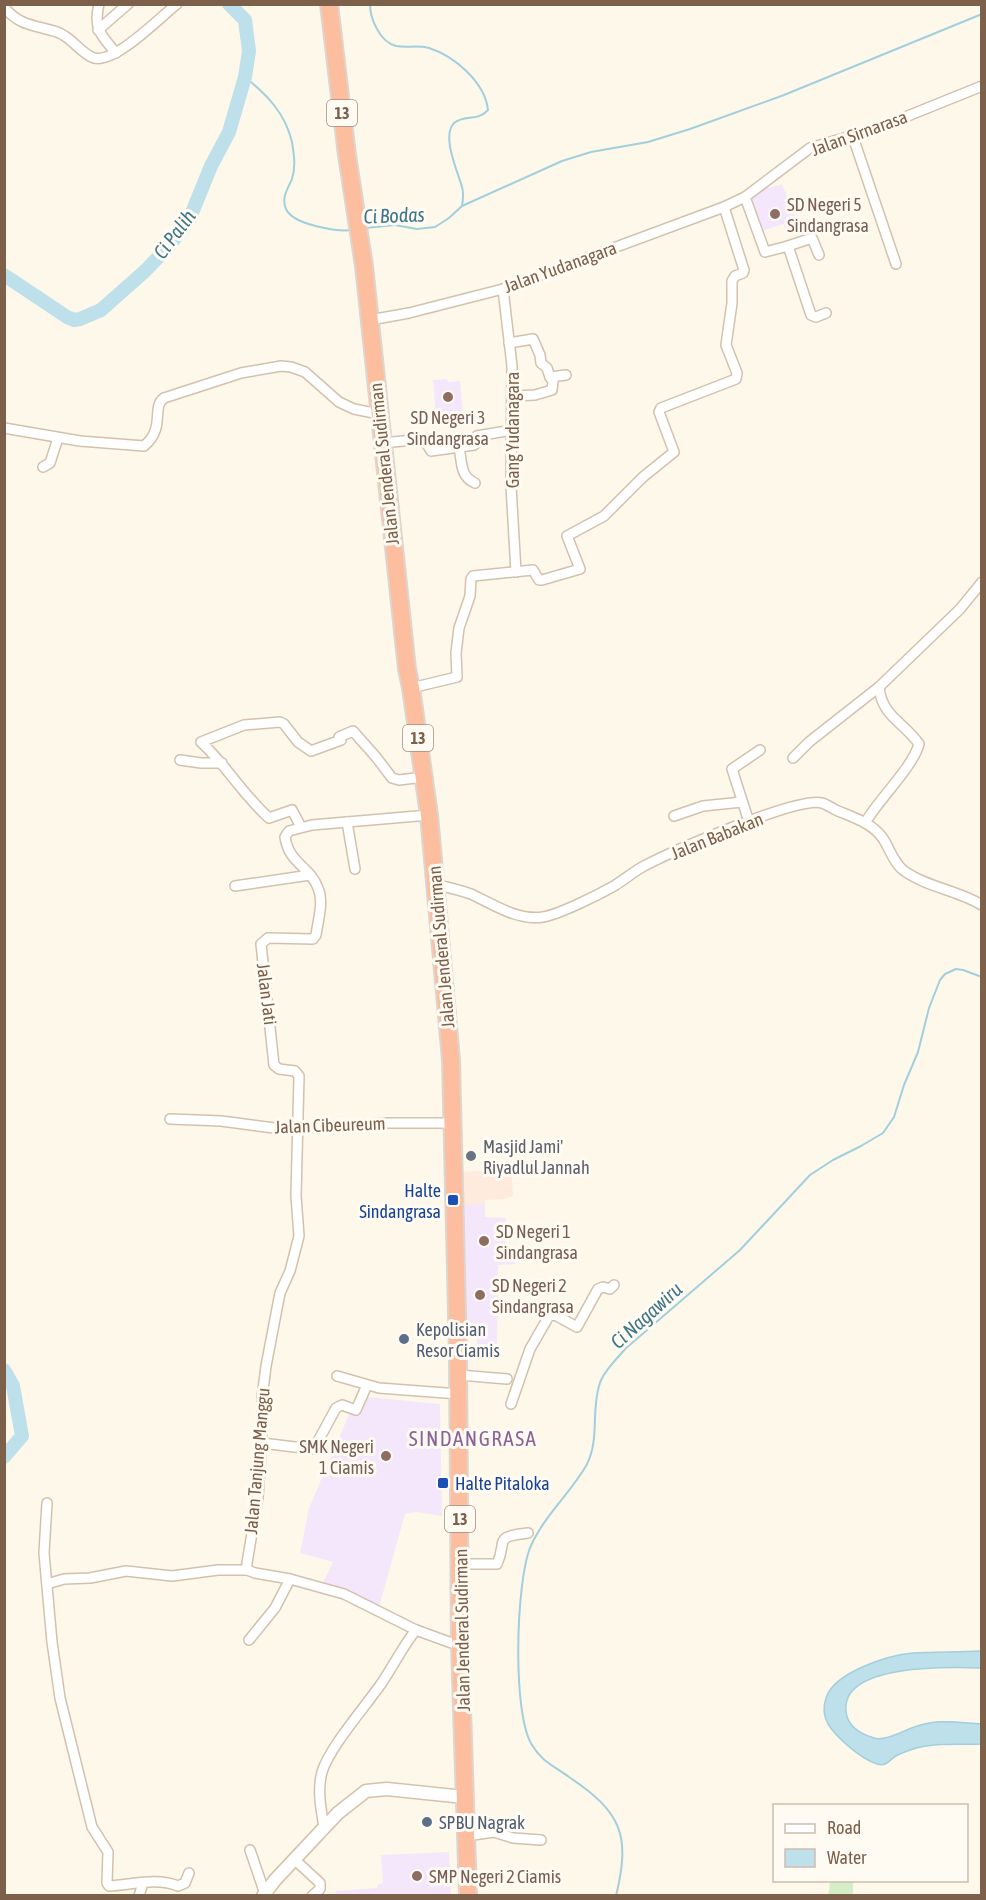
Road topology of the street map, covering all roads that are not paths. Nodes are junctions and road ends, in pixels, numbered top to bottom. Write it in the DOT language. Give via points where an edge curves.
graph roads {
  1 [pos="99,4"];
  2 [pos="128,4"];
  3 [pos="177,4"];
  4 [pos="329,4"];
  5 [pos="4,7"];
  6 [pos="98,30"];
  7 [pos="117,53"];
  8 [pos="981,86"];
  9 [pos="853,137"];
  10 [pos="745,197"];
  11 [pos="724,207"];
  12 [pos="788,246"];
  13 [pos="819,255"];
  14 [pos="896,264"];
  15 [pos="503,289"];
  16 [pos="826,313"];
  17 [pos="370,320"];
  18 [pos="509,342"];
  19 [pos="566,375"];
  20 [pos="549,377"];
  21 [pos="513,396"];
  22 [pos="379,414"];
  23 [pos="4,428"];
  24 [pos="512,430"];
  25 [pos="58,438"];
  26 [pos="382,442"];
  27 [pos="459,447"];
  28 [pos="43,467"];
  29 [pos="475,483"];
  30 [pos="516,572"];
  31 [pos="981,582"];
  32 [pos="879,687"];
  33 [pos="411,688"];
  34 [pos="760,750"];
  35 [pos="793,758"];
  36 [pos="180,760"];
  37 [pos="222,763"];
  38 [pos="424,777"];
  39 [pos="742,802"];
  40 [pos="429,815"];
  41 [pos="674,816"];
  42 [pos="347,822"];
  43 [pos="749,822"];
  44 [pos="865,823"];
  45 [pos="302,828"];
  46 [pos="355,869"];
  47 [pos="310,875"];
  48 [pos="436,885"];
  49 [pos="235,886"];
  50 [pos="981,905"];
  51 [pos="170,1119"];
  52 [pos="454,1123"];
  53 [pos="298,1128"];
  54 [pos="614,1285"];
  55 [pos="459,1375"];
  56 [pos="337,1376"];
  57 [pos="507,1379"];
  58 [pos="367,1385"];
  59 [pos="459,1394"];
  60 [pos="511,1404"];
  61 [pos="262,1443"];
  62 [pos="47,1503"];
  63 [pos="528,1533"];
  64 [pos="461,1564"];
  65 [pos="247,1570"];
  66 [pos="290,1579"];
  67 [pos="48,1584"];
  68 [pos="416,1630"];
  69 [pos="249,1640"];
  70 [pos="460,1646"];
  71 [pos="464,1797"];
  72 [pos="324,1827"];
  73 [pos="466,1836"];
  74 [pos="541,1840"];
  75 [pos="250,1850"];
  76 [pos="295,1860"];
  77 [pos="189,1873"];
  78 [pos="143,1883"];
  79 [pos="264,1895"];
  80 [pos="139,1896"];
  81 [pos="312,1896"];
  82 [pos="468,1896"];
  1 -- 6 [label="street"];
  2 -- 6 [label="street"];
  3 -- 7 [label="street"];
  4 -- 17 [label="highway, Jalan Jenderal Sudirman / 13"];
  5 -- 7 [label="street" via="15,19 58,33 92,57"];
  6 -- 7 [label="street"];
  8 -- 9 [label="street, Jalan Sirnarasa"];
  9 -- 10 [label="street, Jalan Sirnarasa" via="810,148"];
  9 -- 14 [label="street"];
  10 -- 11 [label="street, Jalan Yudanagara"];
  10 -- 12 [label="street" via="765,252"];
  11 -- 15 [label="street, Jalan Yudanagara"];
  11 -- 30 [label="street" via="744,270 732,280 726,345 737,376 660,410 674,452 604,516 567,536 580,569 540,580 533,570"];
  12 -- 13 [label="street" via="812,238"];
  12 -- 16 [label="street" via="811,315"];
  15 -- 17 [label="street, Jalan Yudanagara"];
  15 -- 18 [label="street, Gang Yudanagara"];
  17 -- 22 [label="highway, Jalan Jenderal Sudirman / 13"];
  18 -- 20 [label="street" via="533,339"];
  18 -- 21 [label="street, Gang Yudanagara"];
  19 -- 20 [label="street"];
  20 -- 21 [label="street" via="552,390"];
  21 -- 24 [label="street, Gang Yudanagara"];
  22 -- 25 [label="street" via="339,402 305,372 281,366 164,398 159,401 158,428 144,446"];
  22 -- 26 [label="highway, Jalan Jenderal Sudirman / 13"];
  23 -- 25 [label="street"];
  24 -- 27 [label="street" via="477,436 474,445"];
  24 -- 30 [label="street, Gang Yudanagara"];
  25 -- 28 [label="street" via="50,463"];
  26 -- 27 [label="street" via="424,439 430,451"];
  26 -- 33 [label="highway, Jalan Jenderal Sudirman / 13"];
  27 -- 29 [label="street" via="464,476"];
  30 -- 33 [label="street" via="473,576 459,628 457,677"];
  31 -- 32 [label="street" via="960,609"];
  32 -- 35 [label="street"];
  32 -- 44 [label="street" via="888,712 919,744"];
  33 -- 38 [label="highway, Jalan Jenderal Sudirman / 13"];
  34 -- 39 [label="street" via="732,769"];
  36 -- 37 [label="street"];
  37 -- 38 [label="street" via="201,742 244,725 280,722 311,751 336,743 341,740 339,737 353,731 392,778"];
  37 -- 45 [label="street" via="266,817 292,810"];
  38 -- 40 [label="highway, Jalan Jenderal Sudirman / 13"];
  39 -- 41 [label="street" via="703,806"];
  39 -- 43 [label="street"];
  40 -- 42 [label="street"];
  40 -- 48 [label="highway, Jalan Jenderal Sudirman / 13"];
  42 -- 45 [label="street"];
  42 -- 46 [label="street"];
  43 -- 44 [label="street, Jalan Babakan" via="813,802"];
  43 -- 48 [label="street, Jalan Babakan" via="645,865 614,885 543,917 514,913"];
  44 -- 50 [label="street, Jalan Babakan" via="882,837 904,871"];
  45 -- 47 [label="street, Jalan Jati" via="287,833 286,843 294,859"];
  47 -- 49 [label="street"];
  47 -- 53 [label="street, Jalan Jati" via="321,901 315,937 268,938 261,944 274,1065 299,1076"];
  48 -- 52 [label="highway, Jalan Jenderal Sudirman / 13"];
  51 -- 53 [label="street, Jalan Cibeureum"];
  52 -- 53 [label="street, Jalan Cibeureum"];
  52 -- 55 [label="highway, Jalan Jenderal Sudirman / 13"];
  53 -- 61 [label="street, Jalan Tanjung Manggu" via="299,1236 280,1293 266,1366"];
  54 -- 60 [label="street" via="598,1289 575,1330 555,1315 549,1316 530,1349"];
  55 -- 57 [label="street"];
  55 -- 59 [label="highway, Jalan Jenderal Sudirman / 13"];
  56 -- 58 [label="street"];
  58 -- 59 [label="street"];
  58 -- 61 [label="street" via="356,1410 342,1405 336,1408 310,1449"];
  59 -- 64 [label="highway, Jalan Jenderal Sudirman / 13"];
  61 -- 65 [label="street, Jalan Tanjung Manggu"];
  62 -- 67 [label="street" via="44,1553"];
  63 -- 64 [label="street" via="503,1539 497,1564"];
  64 -- 70 [label="highway, Jalan Jenderal Sudirman / 13"];
  65 -- 66 [label="street"];
  65 -- 67 [label="street" via="172,1575 126,1571"];
  66 -- 68 [label="street" via="352,1598"];
  66 -- 69 [label="street" via="275,1608"];
  67 -- 78 [label="street" via="60,1698 92,1827 108,1852 107,1883"];
  68 -- 70 [label="street"];
  68 -- 72 [label="street" via="328,1758 320,1785"];
  70 -- 71 [label="highway, Jalan Jenderal Sudirman / 13"];
  71 -- 72 [label="street" via="387,1789 366,1791"];
  71 -- 73 [label="highway, Jalan Jenderal Sudirman / 13"];
  72 -- 76 [label="street"];
  73 -- 74 [label="street" via="494,1832"];
  73 -- 82 [label="highway, Jalan Jenderal Sudirman / 13"];
  75 -- 79 [label="street"];
  76 -- 79 [label="street"];
  76 -- 81 [label="street" via="320,1883 320,1889"];
  77 -- 78 [label="street" via="185,1883 178,1886"];
  78 -- 80 [label="street"];
}
